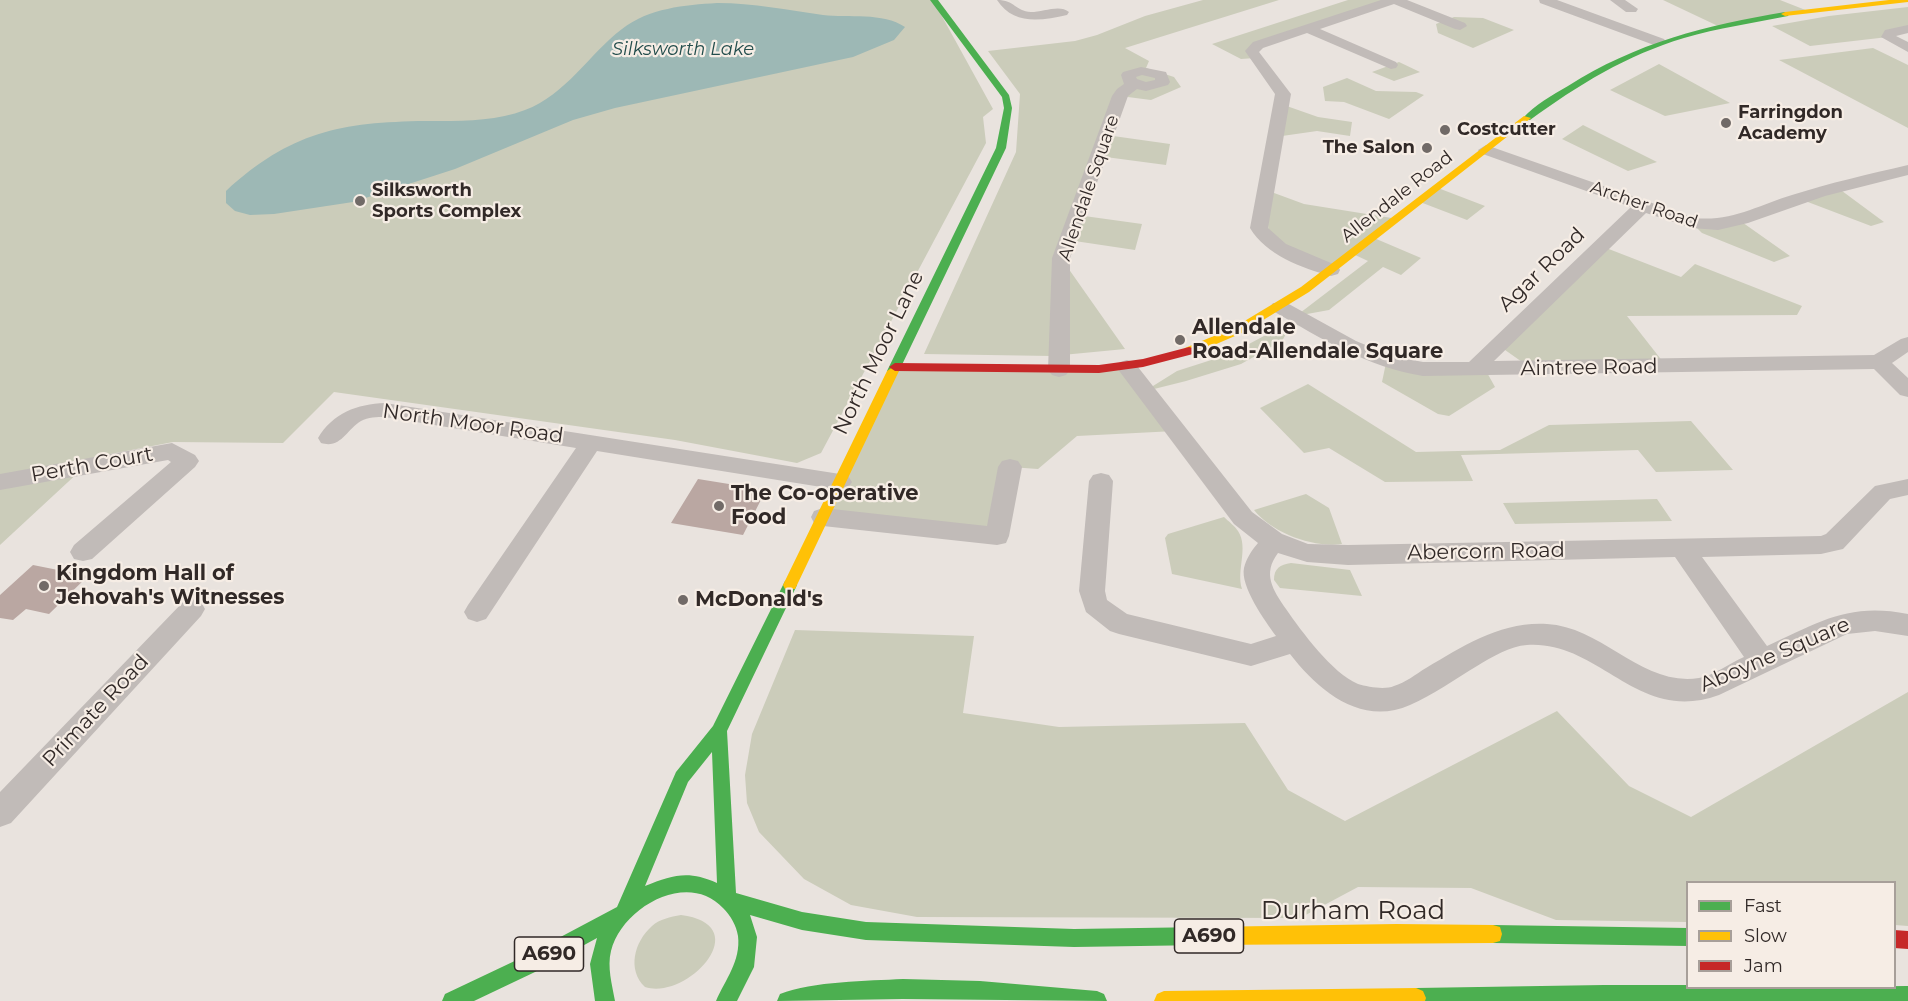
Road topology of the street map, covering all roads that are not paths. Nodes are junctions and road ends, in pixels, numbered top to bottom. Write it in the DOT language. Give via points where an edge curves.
graph roads {
  1 [pos="933,0"];
  2 [pos="1003,0"];
  3 [pos="1394,0"];
  4 [pos="1545,0"];
  5 [pos="1616,0"];
  6 [pos="1908,0"];
  7 [pos="1857,2"];
  8 [pos="1631,9"];
  9 [pos="1062,12"];
  10 [pos="1474,26"];
  11 [pos="1309,29"];
  12 [pos="1908,29"];
  13 [pos="1659,42"];
  14 [pos="1908,48"];
  15 [pos="1392,65"];
  16 [pos="1134,84"];
  17 [pos="1486,150"];
  18 [pos="1908,170"];
  19 [pos="1644,206"];
  20 [pos="1331,270"];
  21 [pos="1280,307"];
  22 [pos="1908,343"];
  23 [pos="1879,362"];
  24 [pos="896,367"];
  25 [pos="1127,367"];
  26 [pos="1474,369"];
  27 [pos="1059,370"];
  28 [pos="1908,390"];
  29 [pos="329,438"];
  30 [pos="592,441"];
  31 [pos="1010,467"];
  32 [pos="1101,481"];
  33 [pos="0,482"];
  34 [pos="840,482"];
  35 [pos="1908,487"];
  36 [pos="823,517"];
  37 [pos="1273,541"];
  38 [pos="1681,547"];
  39 [pos="83,552"];
  40 [pos="192,609"];
  41 [pos="477,612"];
  42 [pos="1908,625"];
  43 [pos="1296,641"];
  44 [pos="1762,661"];
  45 [pos="718,731"];
  46 [pos="0,813"];
  47 [pos="730,898"];
  48 [pos="622,912"];
  49 [pos="1686,937"];
  50 [pos="1908,996"];
  51 [pos="452,1001"];
  52 [pos="605,1001"];
  53 [pos="726,1001"];
  54 [pos="787,1001"];
  55 [pos="1097,1001"];
  56 [pos="1164,1001"];
  1 -- 24 [label="main road, North Moor Lane" via="1006,97 1008,108 1001,148"];
  2 -- 9 [label="street" via="1028,21"];
  3 -- 10 [label="street" via="1458,29"];
  3 -- 11 [label="street"];
  4 -- 13 [label="street"];
  5 -- 8 [label="street"];
  6 -- 7 [label="main road, Allendale Road"];
  7 -- 13 [label="main road, Allendale Road" via="1745,21"];
  11 -- 15 [label="street"];
  11 -- 20 [label="street" via="1258,45 1252,51 1283,94 1259,228 1269,242"];
  12 -- 14 [label="street" via="1888,37"];
  13 -- 17 [label="main road, Allendale Road" via="1601,67 1567,88"];
  16 -- 27 [label="street, Allendale Square" via="1122,92 1061,258"];
  17 -- 19 [label="street, Archer Road"];
  17 -- 20 [label="main road, Allendale Road"];
  18 -- 19 [label="street, Archer Road" via="1791,201 1724,225 1692,223"];
  19 -- 26 [label="street, Agar Road"];
  20 -- 21 [label="main road, Allendale Road"];
  21 -- 25 [label="main road, Allendale Road" via="1215,342"];
  21 -- 26 [label="street, Aintree Road" via="1386,363 1423,369"];
  22 -- 23 [label="street"];
  23 -- 26 [label="street, Aintree Road"];
  23 -- 28 [label="street"];
  24 -- 27 [label="main road, Allendale Road"];
  24 -- 34 [label="main road, North Moor Lane"];
  25 -- 27 [label="main road, Allendale Road"];
  25 -- 37 [label="street, Abercorn Road" via="1236,512"];
  29 -- 30 [label="street, North Moor Road" via="351,415 363,410 385,410"];
  30 -- 34 [label="street, North Moor Road"];
  30 -- 41 [label="street, North Moor Road"];
  31 -- 36 [label="street" via="998,536"];
  32 -- 43 [label="street" via="1092,591 1095,605 1119,623 1251,655"];
  33 -- 39 [label="street, Perth Court" via="172,451 187,461"];
  34 -- 36 [label="main road, North Moor Lane"];
  35 -- 38 [label="street, Abercorn Road" via="1883,492 1834,542 1827,544"];
  36 -- 45 [label="main road, North Moor Lane"];
  37 -- 38 [label="street, Abercorn Road" via="1307,554 1348,555"];
  37 -- 43 [label="street, Aboyne Square" via="1256,572 1263,594"];
  38 -- 44 [label="street"];
  40 -- 46 [label="street, Primate Road"];
  42 -- 44 [label="street, Aboyne Square" via="1861,619"];
  43 -- 44 [label="street, Aboyne Square" via="1341,688 1366,698 1394,699 1505,639 1527,634 1552,634 1578,642 1634,676 1676,690 1699,690"];
  45 -- 47 [label="main road, North Moor Lane"];
  45 -- 48 [label="main road, North Moor Lane" via="682,777"];
  47 -- 48 [label="main road, Durham Road" via="718,888 698,882 676,882 654,888"];
  47 -- 49 [label="main road, Durham Road / A690" via="802,921 867,931 1074,938 1396,933"];
  47 -- 53 [label="main road" via="745,919 750,941 747,965"];
  48 -- 51 [label="main road, Durham Road / A690" via="528,965"];
  48 -- 52 [label="main road, Durham Road" via="605,937 598,960 598,982"];
  50 -- 56 [label="main road" via="1604,995"];
  54 -- 55 [label="main road" via="817,994 894,987"];
}
